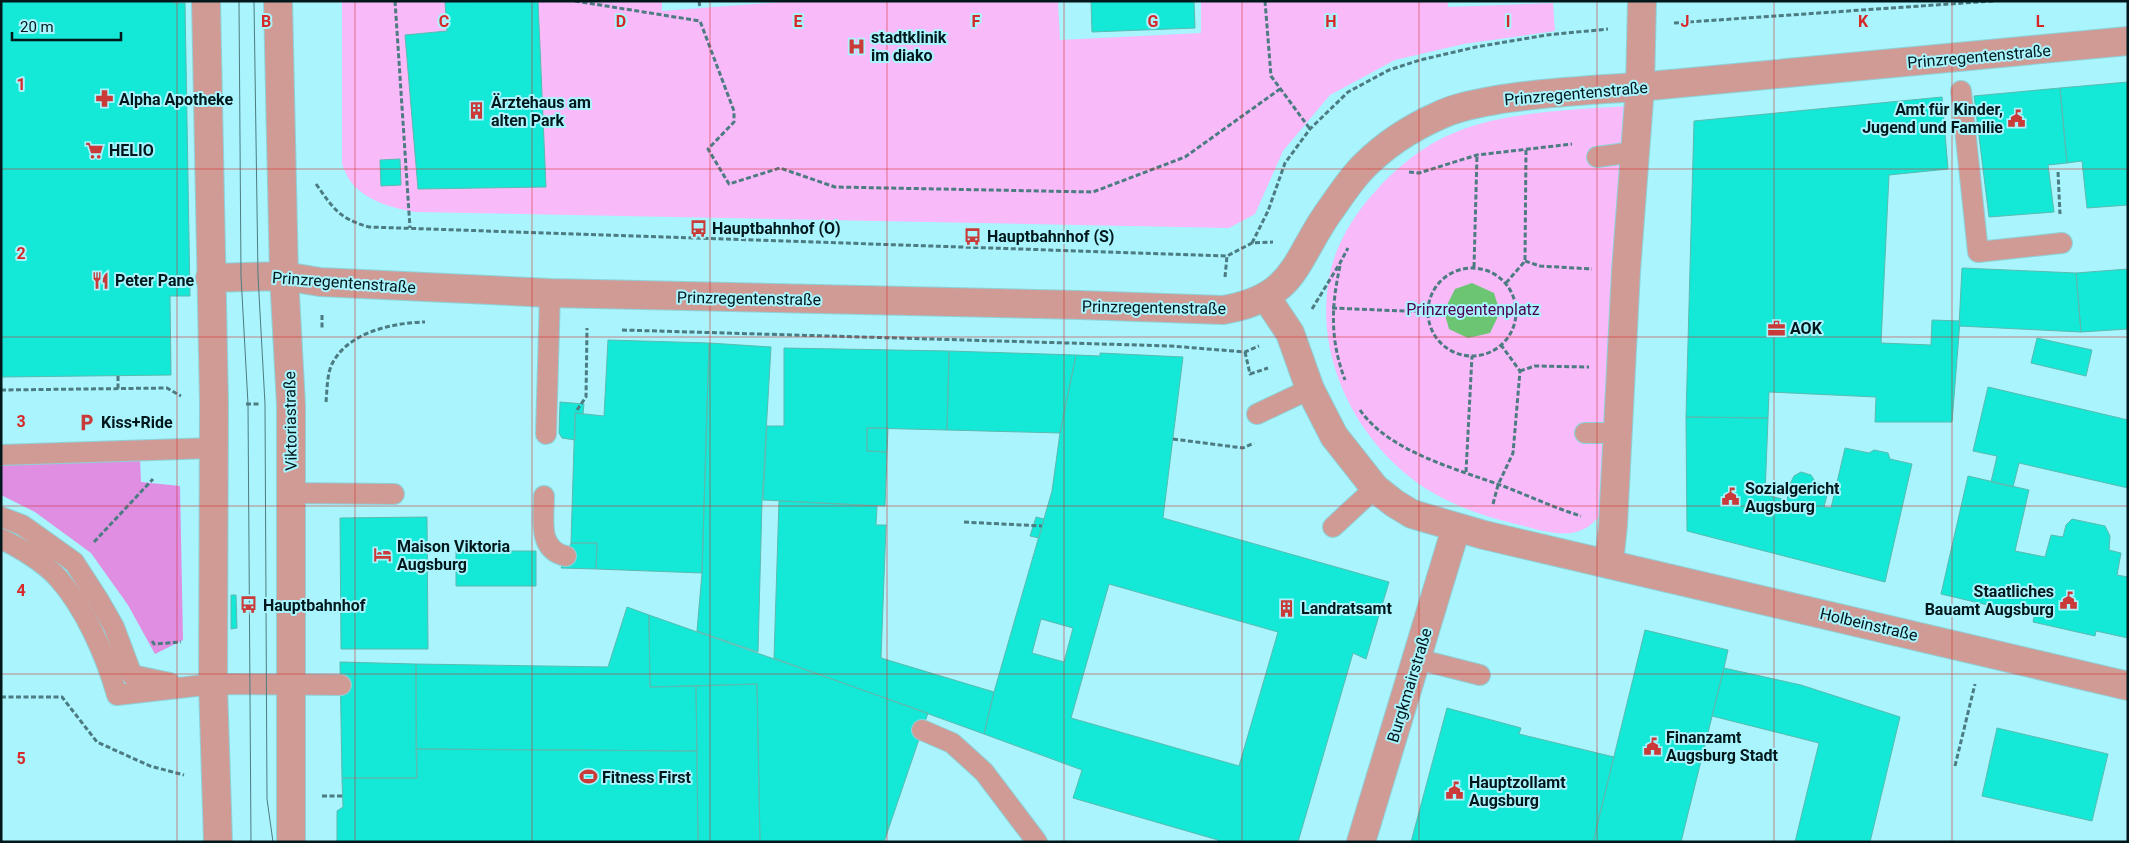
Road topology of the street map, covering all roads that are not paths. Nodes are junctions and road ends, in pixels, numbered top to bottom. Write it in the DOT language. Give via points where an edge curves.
graph roads {
  1 [pos="206,1"];
  2 [pos="278,1"];
  3 [pos="1642,1"];
  4 [pos="2128,41"];
  5 [pos="1640,87"];
  6 [pos="1961,91"];
  7 [pos="1634,152"];
  8 [pos="1596,157"];
  9 [pos="2062,243"];
  10 [pos="284,276"];
  11 [pos="210,278"];
  12 [pos="550,293"];
  13 [pos="1266,297"];
  14 [pos="1310,389"];
  15 [pos="1258,414"];
  16 [pos="1585,433"];
  17 [pos="1618,433"];
  18 [pos="546,434"];
  19 [pos="213,448"];
  20 [pos="1,455"];
  21 [pos="1376,488"];
  22 [pos="290,493"];
  23 [pos="394,494"];
  24 [pos="544,496"];
  25 [pos="1,517"];
  26 [pos="1333,527"];
  27 [pos="1456,528"];
  28 [pos="1,539"];
  29 [pos="566,556"];
  30 [pos="1609,563"];
  31 [pos="1417,659"];
  32 [pos="1480,674"];
  33 [pos="201,685"];
  34 [pos="341,685"];
  35 [pos="290,686"];
  36 [pos="2128,686"];
  37 [pos="922,730"];
  38 [pos="218,842"];
  39 [pos="291,842"];
  40 [pos="1037,842"];
  41 [pos="1361,842"];
  1 -- 11 [label="street"];
  2 -- 10 [label="street, Viktoriastraße"];
  3 -- 5 [label="street"];
  4 -- 5 [label="street, Prinzregentenstraße"];
  5 -- 7 [label="street"];
  5 -- 13 [label="street, Prinzregentenstraße" via="1534,94 1466,106 1439,115 1412,130 1363,167 1331,208 1294,271"];
  6 -- 9 [label="lane" via="1978,252"];
  7 -- 8 [label="lane"];
  7 -- 17 [label="street"];
  10 -- 11 [label="street, Prinzregentenstraße"];
  10 -- 12 [label="street, Prinzregentenstraße" via="320,282"];
  10 -- 22 [label="street, Viktoriastraße" via="291,405"];
  11 -- 19 [label="street"];
  12 -- 13 [label="street, Prinzregentenstraße" via="1223,310"];
  12 -- 18 [label="lane"];
  13 -- 14 [label="street" via="1290,332"];
  14 -- 15 [label="lane"];
  14 -- 21 [label="street" via="1334,436"];
  16 -- 17 [label="lane"];
  17 -- 30 [label="street"];
  19 -- 20 [label="lane"];
  19 -- 33 [label="street"];
  21 -- 26 [label="lane"];
  21 -- 27 [label="street" via="1412,514"];
  22 -- 23 [label="lane"];
  22 -- 35 [label="street, Viktoriastraße"];
  24 -- 29 [label="lane" via="544,538 548,547"];
  25 -- 33 [label="lane" via="22,525 74,562 114,627 132,675"];
  27 -- 30 [label="street"];
  27 -- 31 [label="street, Burgkmairstraße"];
  28 -- 33 [label="lane" via="58,577 83,614 117,695"];
  30 -- 36 [label="street, Holbeinstraße"];
  31 -- 32 [label="lane"];
  31 -- 41 [label="street, Burgkmairstraße"];
  33 -- 35 [label="lane"];
  33 -- 38 [label="street"];
  34 -- 35 [label="lane"];
  35 -- 39 [label="street, Viktoriastraße"];
  37 -- 40 [label="lane" via="952,743 984,772"];
}
